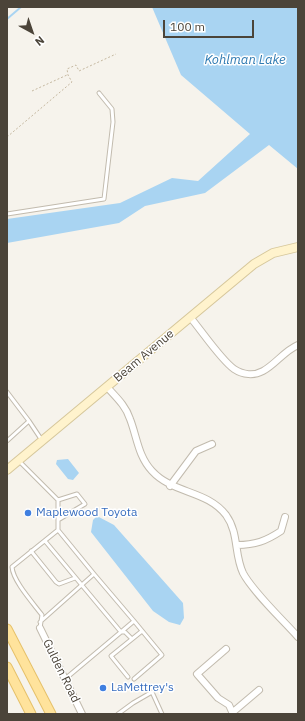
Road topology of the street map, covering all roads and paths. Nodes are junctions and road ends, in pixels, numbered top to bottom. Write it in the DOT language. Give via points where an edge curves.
graph roads {
  1 [pos="116,54"];
  2 [pos="68,75"];
  3 [pos="32,91"];
  4 [pos="99,93"];
  5 [pos="7,137"];
  6 [pos="7,214"];
  7 [pos="298,246"];
  8 [pos="190,317"];
  9 [pos="298,345"];
  10 [pos="107,387"];
  11 [pos="7,392"];
  12 [pos="29,421"];
  13 [pos="7,441"];
  14 [pos="42,441"];
  15 [pos="212,444"];
  16 [pos="18,460"];
  17 [pos="7,470"];
  18 [pos="170,486"];
  19 [pos="58,500"];
  20 [pos="285,517"];
  21 [pos="58,520"];
  22 [pos="58,530"];
  23 [pos="45,541"];
  24 [pos="237,545"];
  25 [pos="31,551"];
  26 [pos="94,574"];
  27 [pos="75,578"];
  28 [pos="81,586"];
  29 [pos="134,621"];
  30 [pos="40,625"];
  31 [pos="7,629"];
  32 [pos="142,631"];
  33 [pos="121,632"];
  34 [pos="298,637"];
  35 [pos="132,639"];
  36 [pos="226,649"];
  37 [pos="7,667"];
  38 [pos="128,677"];
  39 [pos="65,679"];
  40 [pos="134,679"];
  41 [pos="259,690"];
  42 [pos="233,713"];
  43 [pos="31,714"];
  44 [pos="51,714"];
  45 [pos="82,714"];
  46 [pos="118,714"];
  47 [pos="162,714"];
  1 -- 2 [label="path" via="79,70 76,65 67,69"];
  2 -- 3 [label="path"];
  2 -- 5 [label="path" via="72,82"];
  4 -- 6 [label="lane" via="112,109 113,122 104,199"];
  7 -- 8 [label="street, Beam Avenue" via="273,253 254,264"];
  8 -- 9 [label="street" via="229,365 240,372 253,374 264,370"];
  8 -- 10 [label="street, Beam Avenue"];
  10 -- 14 [label="street, Beam Avenue"];
  10 -- 18 [label="street" via="127,412 145,462"];
  11 -- 12 [label="lane"];
  12 -- 13 [label="lane"];
  12 -- 14 [label="lane"];
  14 -- 16 [label="street, Beam Avenue"];
  15 -- 18 [label="street" via="196,451"];
  16 -- 17 [label="street, Beam Avenue"];
  16 -- 19 [label="lane"];
  18 -- 24 [label="street" via="206,498 220,508 230,523"];
  19 -- 21 [label="lane"];
  19 -- 21 [label="lane" via="77,494 85,504"];
  20 -- 24 [label="street" via="281,531 269,539 255,544"];
  21 -- 22 [label="lane"];
  22 -- 23 [label="lane"];
  22 -- 26 [label="lane"];
  23 -- 25 [label="lane"];
  23 -- 27 [label="lane"];
  24 -- 34 [label="street" via="244,574"];
  25 -- 27 [label="lane" via="59,584"];
  25 -- 30 [label="lane" via="12,567 42,615"];
  26 -- 28 [label="lane"];
  26 -- 29 [label="lane"];
  27 -- 28 [label="lane"];
  28 -- 30 [label="lane"];
  28 -- 33 [label="lane"];
  29 -- 32 [label="lane"];
  29 -- 33 [label="lane"];
  30 -- 39 [label="street, Gulden Road"];
  31 -- 44 [label="main road"];
  32 -- 35 [label="lane"];
  32 -- 40 [label="lane" via="162,655"];
  33 -- 35 [label="lane" via="125,632"];
  33 -- 39 [label="lane"];
  35 -- 38 [label="lane" via="111,656"];
  36 -- 42 [label="street" via="197,674 218,698 229,705"];
  37 -- 43 [label="main road"];
  39 -- 45 [label="street, Gulden Road"];
  41 -- 42 [label="street"];
  46 -- 47 [label="lane" via="132,702 152,692"];
}
